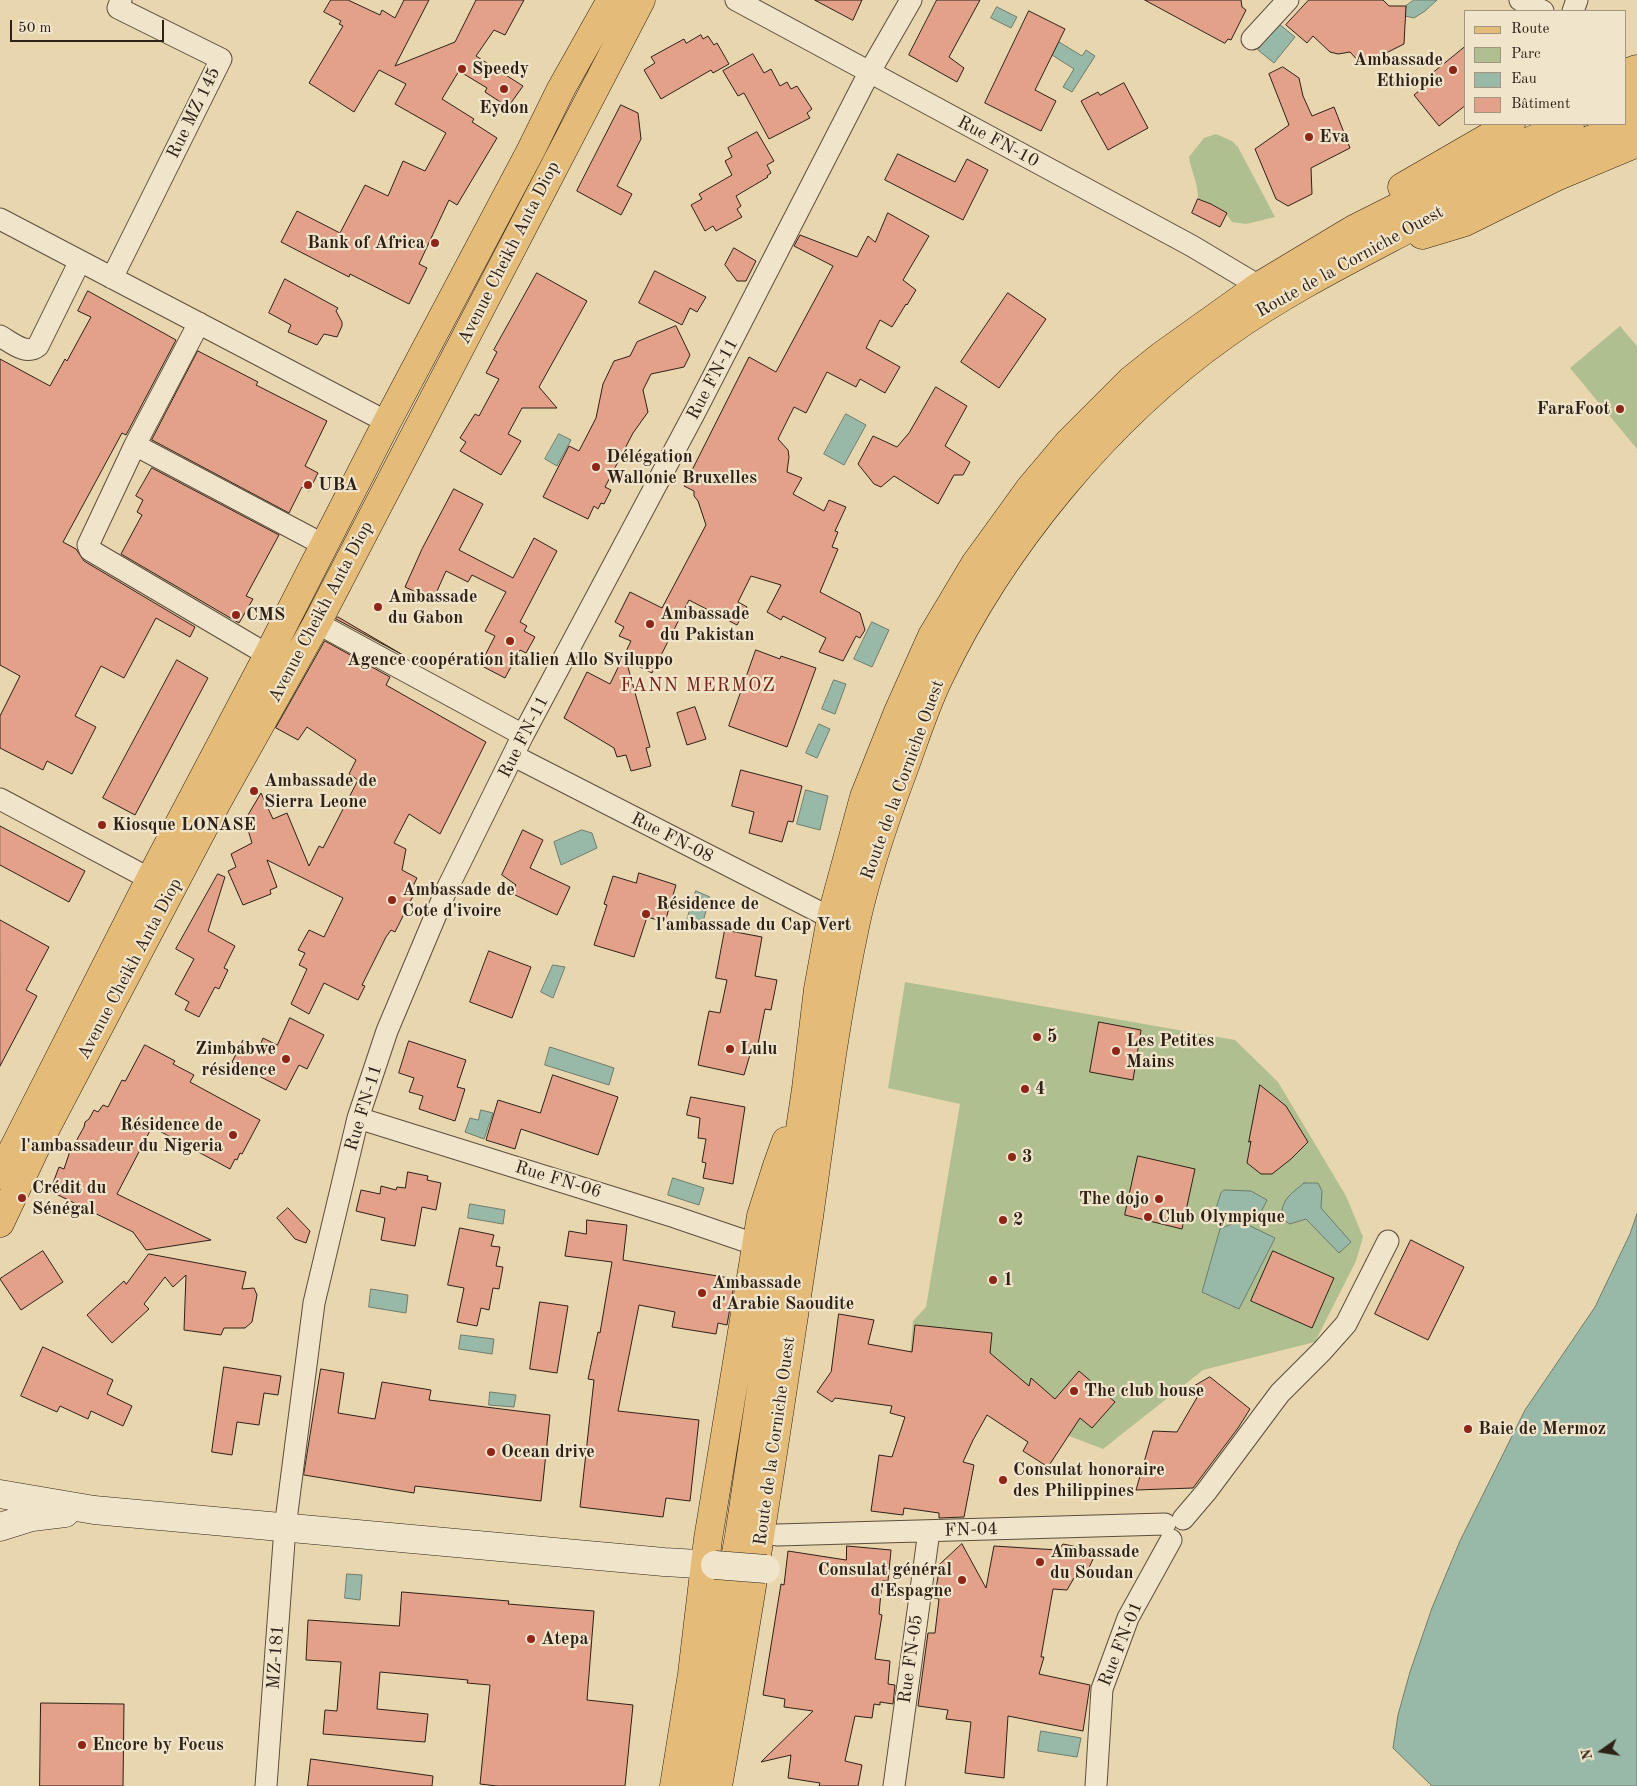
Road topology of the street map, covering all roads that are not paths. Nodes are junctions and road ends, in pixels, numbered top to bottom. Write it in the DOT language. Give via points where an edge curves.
graph roads {
  1 [pos="121,0"];
  2 [pos="611,0"];
  3 [pos="641,0"];
  4 [pos="736,0"];
  5 [pos="911,0"];
  6 [pos="1288,0"];
  7 [pos="1252,39"];
  8 [pos="869,73"];
  9 [pos="1637,122"];
  10 [pos="1509,125"];
  11 [pos="1568,125"];
  12 [pos="1637,143"];
  13 [pos="0,219"];
  14 [pos="1354,229"];
  15 [pos="1376,246"];
  16 [pos="80,261"];
  17 [pos="112,278"];
  18 [pos="1259,286"];
  19 [pos="199,323"];
  20 [pos="0,336"];
  21 [pos="387,422"];
  22 [pos="135,445"];
  23 [pos="324,545"];
  24 [pos="317,623"];
  25 [pos="268,655"];
  26 [pos="523,735"];
  27 [pos="514,756"];
  28 [pos="0,800"];
  29 [pos="150,878"];
  30 [pos="831,918"];
  31 [pos="844,985"];
  32 [pos="806,1089"];
  33 [pos="358,1118"];
  34 [pos="0,1175"];
  35 [pos="0,1223"];
  36 [pos="1388,1241"];
  37 [pos="757,1245"];
  38 [pos="0,1494"];
  39 [pos="94,1510"];
  40 [pos="0,1527"];
  41 [pos="285,1528"];
  42 [pos="1173,1528"];
  43 [pos="929,1531"];
  44 [pos="778,1536"];
  45 [pos="710,1564"];
  46 [pos="769,1570"];
  47 [pos="266,1786"];
  48 [pos="674,1786"];
  49 [pos="694,1786"];
  50 [pos="718,1786"];
  51 [pos="738,1786"];
  52 [pos="894,1786"];
  53 [pos="1096,1786"];
  1 -- 17 [label="street, Rue MZ 145" via="118,8 221,59"];
  2 -- 21 [label="main road, Avenue Cheikh Anta Diop" via="561,88"];
  3 -- 24 [label="main road, Avenue Cheikh Anta Diop"];
  4 -- 8 [label="street, Rue FN-10"];
  5 -- 8 [label="street, Rue FN-11"];
  6 -- 7 [label="street"];
  8 -- 18 [label="street, Rue FN-10" via="1192,246"];
  8 -- 26 [label="street, Rue FN-11" via="696,410"];
  9 -- 15 [label="main road, Route de la Corniche Ouest" via="1578,144 1512,175"];
  10 -- 14 [label="main road" via="1402,186"];
  11 -- 14 [label="main road, Route de la Corniche Ouest"];
  12 -- 15 [label="main road" via="1558,176 1465,222"];
  13 -- 16 [label="street"];
  14 -- 18 [label="main road, Route de la Corniche Ouest"];
  15 -- 31 [label="main road, Route de la Corniche Ouest" via="1260,310 1180,368 1102,442 1059,492 997,574 951,652 889,808 868,873"];
  16 -- 17 [label="street"];
  16 -- 20 [label="street" via="38,346 25,350"];
  17 -- 19 [label="street"];
  18 -- 30 [label="main road, Route de la Corniche Ouest" via="1188,336 1126,386 1030,488 976,564 932,636 898,712 864,797"];
  19 -- 21 [label="street"];
  19 -- 22 [label="street"];
  21 -- 23 [label="main road, Avenue Cheikh Anta Diop"];
  22 -- 23 [label="street"];
  22 -- 25 [label="street" via="88,547"];
  23 -- 25 [label="main road, Avenue Cheikh Anta Diop"];
  24 -- 26 [label="street"];
  24 -- 35 [label="main road, Avenue Cheikh Anta Diop" via="216,804 35,1149"];
  25 -- 29 [label="main road, Avenue Cheikh Anta Diop"];
  26 -- 27 [label="street, Rue FN-11"];
  27 -- 30 [label="street, Rue FN-08"];
  27 -- 33 [label="street, Rue FN-11" via="445,893 388,1032"];
  28 -- 29 [label="street"];
  29 -- 34 [label="main road, Avenue Cheikh Anta Diop"];
  30 -- 32 [label="main road, Route de la Corniche Ouest" via="818,989"];
  31 -- 44 [label="main road" via="850,1004 851,1039 809,1298"];
  31 -- 50 [label="main road, Route de la Corniche Ouest" via="761,1537"];
  32 -- 37 [label="main road" via="777,1166"];
  32 -- 49 [label="main road, Route de la Corniche Ouest" via="733,1574"];
  33 -- 37 [label="street, Rue FN-06"];
  33 -- 41 [label="street, Rue FN-11" via="314,1303"];
  36 -- 42 [label="street, Rue FN-01" via="1346,1324 1280,1392 1206,1492"];
  37 -- 45 [label="main road"];
  38 -- 39 [label="main road"];
  39 -- 40 [label="main road" via="32,1517"];
  39 -- 41 [label="main road"];
  41 -- 45 [label="main road"];
  41 -- 47 [label="street, MZ-181"];
  42 -- 43 [label="street, FN-04"];
  42 -- 53 [label="street, Rue FN-01" via="1128,1618 1102,1689"];
  43 -- 44 [label="street, FN-04"];
  43 -- 52 [label="street, Rue FN-05"];
  44 -- 46 [label="main road"];
  45 -- 46 [label="main road, bridge"];
  45 -- 48 [label="main road"];
  46 -- 51 [label="main road"];
}
